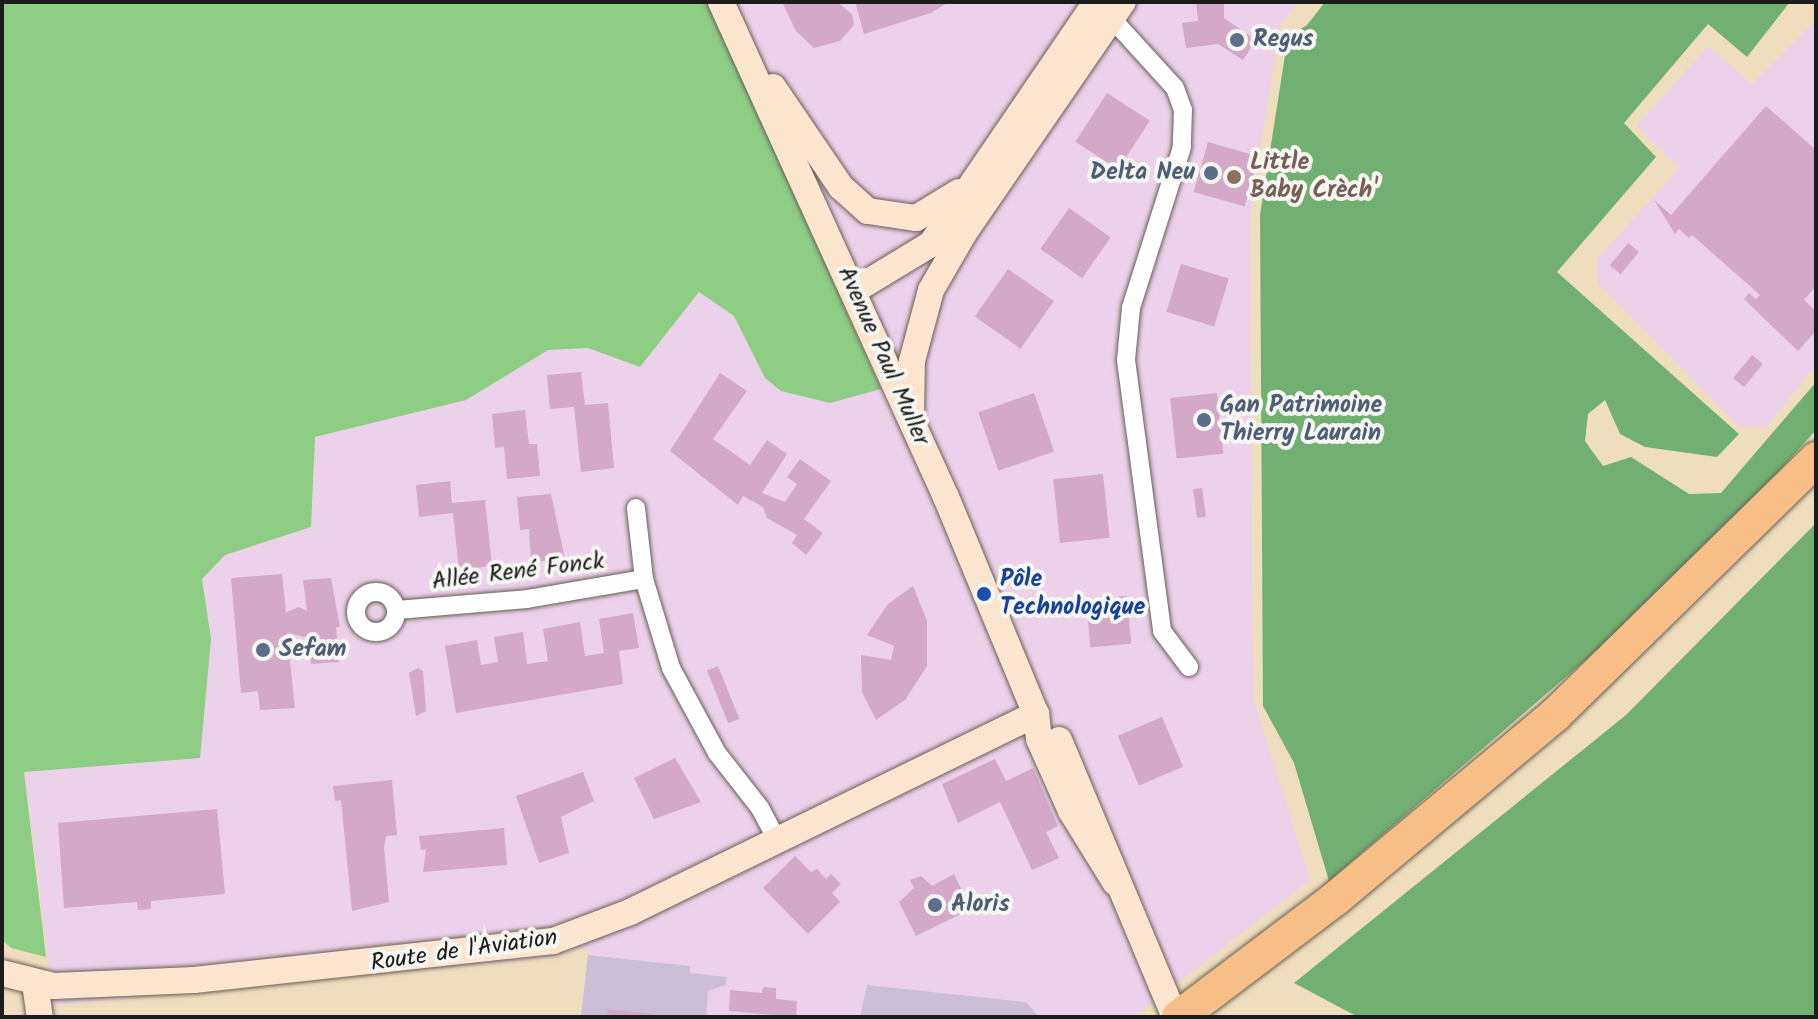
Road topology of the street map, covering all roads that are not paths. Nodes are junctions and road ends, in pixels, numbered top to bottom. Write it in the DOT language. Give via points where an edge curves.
graph roads {
  1 [pos="1107,6"];
  2 [pos="725,13"];
  3 [pos="968,186"];
  4 [pos="964,233"];
  5 [pos="855,290"];
  6 [pos="911,419"];
  7 [pos="1816,459"];
  8 [pos="1816,488"];
  9 [pos="636,508"];
  10 [pos="644,579"];
  11 [pos="397,610"];
  12 [pos="1189,667"];
  13 [pos="1036,714"];
  14 [pos="777,840"];
  15 [pos="2,973"];
  16 [pos="35,983"];
  17 [pos="40,1017"];
  18 [pos="1177,1017"];
  19 [pos="1216,1017"];
  1 -- 3 [label="street"];
  1 -- 4 [label="street"];
  1 -- 12 [label="street" via="1175,88 1185,121 1182,147 1131,308 1126,360 1162,631"];
  2 -- 3 [label="street" via="855,203 889,218 916,218"];
  2 -- 5 [label="street, Avenue Paul Muller"];
  3 -- 5 [label="street" via="931,244"];
  4 -- 5 [label="street" via="912,275 880,289"];
  4 -- 6 [label="street" via="920,321"];
  5 -- 6 [label="street, Avenue Paul Muller"];
  6 -- 13 [label="street, Avenue Paul Muller"];
  7 -- 18 [label="highway" via="1555,715 1335,899"];
  8 -- 19 [label="highway" via="1565,733 1348,916"];
  9 -- 10 [label="street"];
  10 -- 11 [label="street, Allée René Fonck" via="527,599"];
  10 -- 14 [label="street" via="661,641 687,703"];
  13 -- 14 [label="street, Route de l'Aviation"];
  13 -- 18 [label="street, Avenue Paul Muller" via="1039,739 1071,811 1115,882"];
  14 -- 16 [label="street, Route de l'Aviation" via="607,923 541,944 194,980"];
  15 -- 16 [label="street, Route de l'Aviation"];
  16 -- 17 [label="street"];
}
